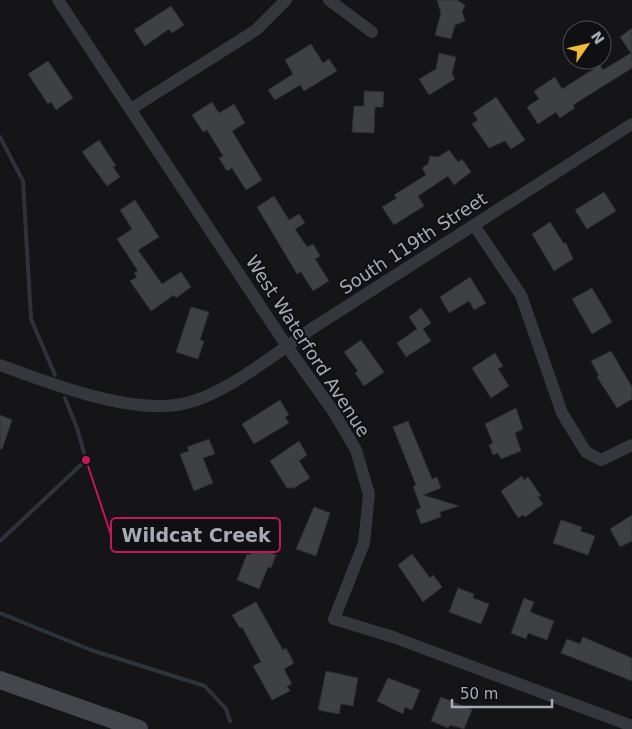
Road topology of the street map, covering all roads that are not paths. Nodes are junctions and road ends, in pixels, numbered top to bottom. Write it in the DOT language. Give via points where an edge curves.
graph roads {
  1 [pos="58,0"];
  2 [pos="286,0"];
  3 [pos="329,0"];
  4 [pos="372,32"];
  5 [pos="131,109"];
  6 [pos="632,124"];
  7 [pos="474,225"];
  8 [pos="286,345"];
  9 [pos="0,365"];
  10 [pos="632,445"];
  11 [pos="0,680"];
  12 [pos="632,726"];
  13 [pos="139,729"];
  1 -- 5 [label="street, West Waterford Avenue"];
  2 -- 5 [label="street" via="256,30"];
  3 -- 4 [label="street"];
  5 -- 8 [label="street, West Waterford Avenue"];
  6 -- 7 [label="street, South 119th Street"];
  7 -- 8 [label="street, South 119th Street"];
  7 -- 10 [label="street" via="521,295 562,413 586,452 601,460"];
  8 -- 9 [label="street, South 119th Street" via="215,394 196,402 143,407 58,386"];
  8 -- 12 [label="street, West Waterford Avenue" via="333,410 356,450 369,494 364,543 334,619 393,637"];
  11 -- 13 [label="main road"];
}
